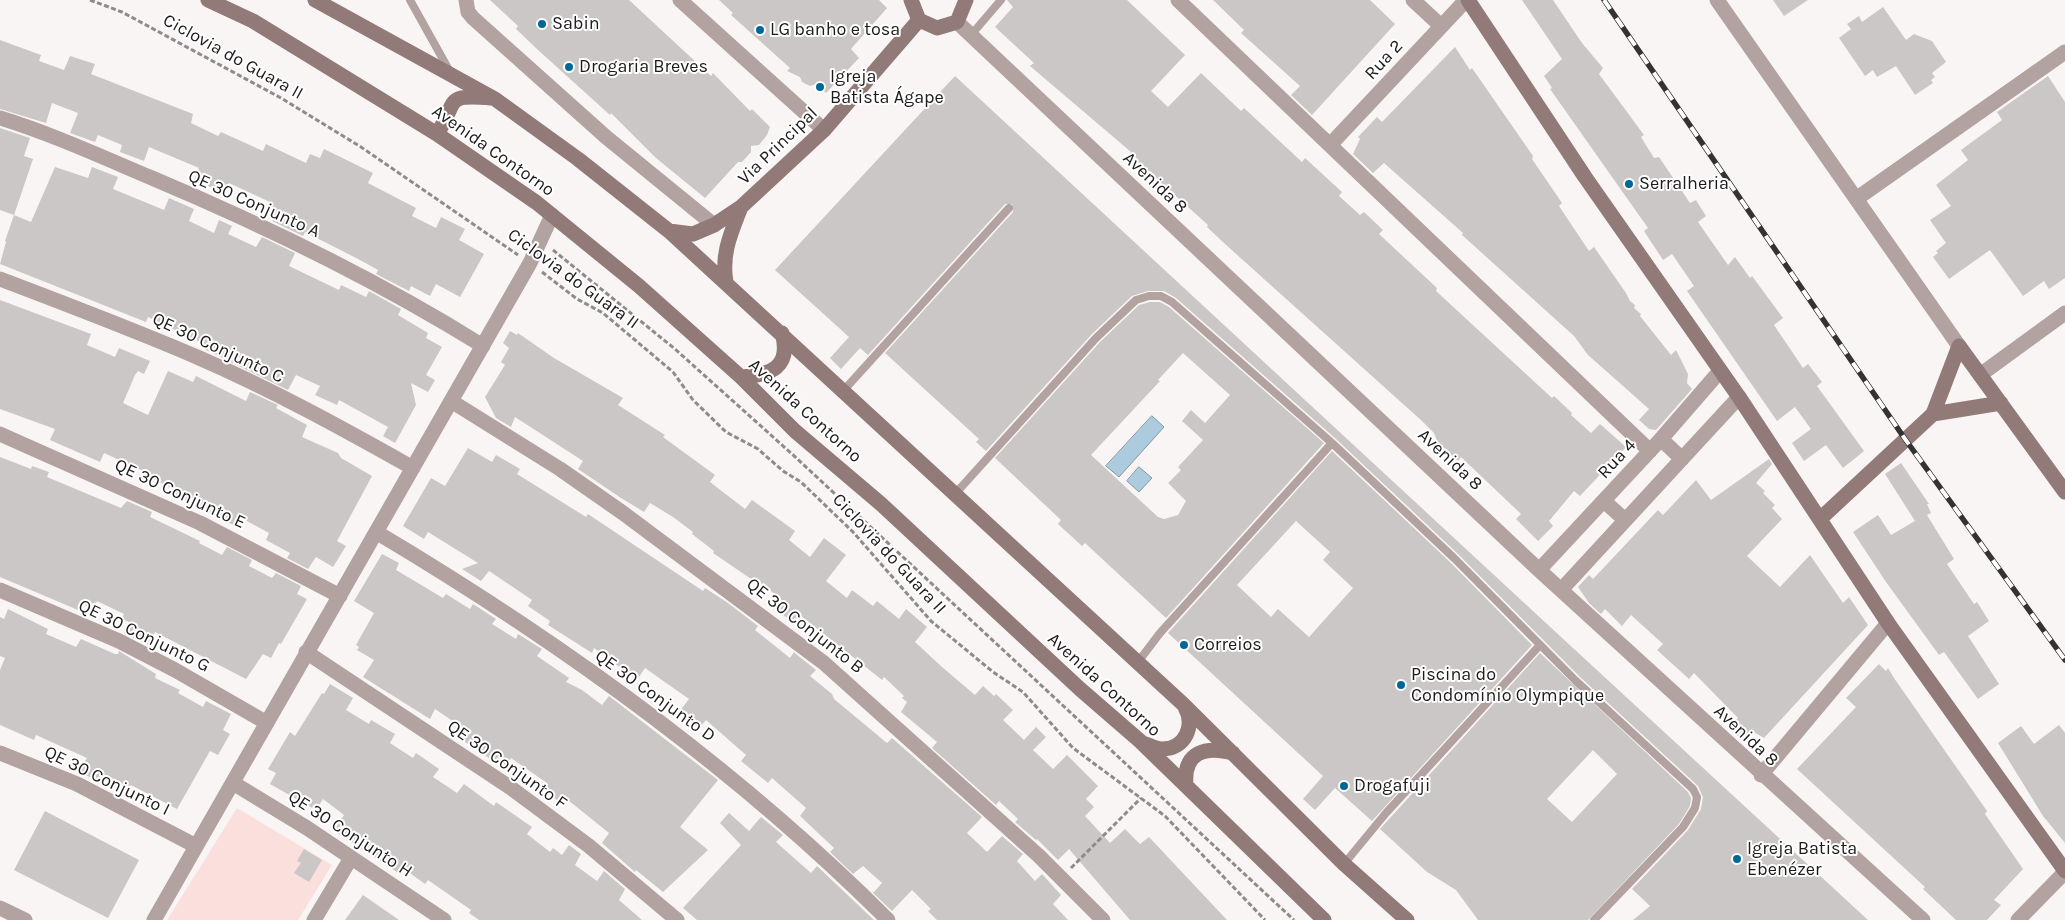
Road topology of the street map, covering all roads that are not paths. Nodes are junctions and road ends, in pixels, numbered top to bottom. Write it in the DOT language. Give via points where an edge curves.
graph roads {
  1 [pos="208,0"];
  2 [pos="314,0"];
  3 [pos="410,0"];
  4 [pos="466,0"];
  5 [pos="680,0"];
  6 [pos="911,0"];
  7 [pos="966,0"];
  8 [pos="1001,0"];
  9 [pos="1178,0"];
  10 [pos="1413,0"];
  11 [pos="1467,0"];
  12 [pos="1717,0"];
  13 [pos="918,20"];
  14 [pos="957,22"];
  15 [pos="1441,26"];
  16 [pos="971,35"];
  17 [pos="2065,52"];
  18 [pos="450,72"];
  19 [pos="495,99"];
  20 [pos="0,118"];
  21 [pos="824,130"];
  22 [pos="437,134"];
  23 [pos="1330,145"];
  24 [pos="1856,199"];
  25 [pos="741,207"];
  26 [pos="1009,208"];
  27 [pos="552,216"];
  28 [pos="714,226"];
  29 [pos="669,231"];
  30 [pos="0,279"];
  31 [pos="726,282"];
  32 [pos="2065,312"];
  33 [pos="782,333"];
  34 [pos="482,346"];
  35 [pos="1959,346"];
  36 [pos="1720,371"];
  37 [pos="1980,375"];
  38 [pos="741,378"];
  39 [pos="844,390"];
  40 [pos="1739,397"];
  41 [pos="451,401"];
  42 [pos="2001,403"];
  43 [pos="1933,414"];
  44 [pos="0,434"];
  45 [pos="1660,439"];
  46 [pos="1332,443"];
  47 [pos="1650,451"];
  48 [pos="1682,459"];
  49 [pos="413,468"];
  50 [pos="2065,492"];
  51 [pos="955,494"];
  52 [pos="1604,501"];
  53 [pos="1820,519"];
  54 [pos="1625,520"];
  55 [pos="376,532"];
  56 [pos="1539,570"];
  57 [pos="0,590"];
  58 [pos="1561,590"];
  59 [pos="340,596"];
  60 [pos="1888,623"];
  61 [pos="1540,645"];
  62 [pos="306,652"];
  63 [pos="1138,662"];
  64 [pos="1184,705"];
  65 [pos="267,723"];
  66 [pos="1140,741"];
  67 [pos="0,752"];
  68 [pos="1233,753"];
  69 [pos="1762,775"];
  70 [pos="233,783"];
  71 [pos="1186,785"];
  72 [pos="196,846"];
  73 [pos="352,858"];
  74 [pos="1344,864"];
  75 [pos="2065,872"];
  76 [pos="0,908"];
  77 [pos="26,920"];
  78 [pos="154,920"];
  79 [pos="314,920"];
  80 [pos="444,920"];
  81 [pos="677,920"];
  82 [pos="888,920"];
  83 [pos="1103,920"];
  84 [pos="1324,920"];
  85 [pos="1407,920"];
  86 [pos="1594,920"];
  87 [pos="1922,920"];
  88 [pos="2018,920"];
  1 -- 22 [label="main road, Avenida Contorno" via="270,31"];
  2 -- 18 [label="main road"];
  3 -- 18 [label="lane"];
  4 -- 28 [label="street" via="473,18 606,137"];
  5 -- 21 [label="street"];
  6 -- 13 [label="main road"];
  7 -- 14 [label="main road"];
  8 -- 16 [label="lane"];
  9 -- 23 [label="street"];
  10 -- 15 [label="street"];
  11 -- 15 [label="street, Rua 2"];
  11 -- 36 [label="main road"];
  12 -- 24 [label="street"];
  13 -- 14 [label="main road" via="937,28"];
  13 -- 21 [label="main road, Via Principal"];
  14 -- 16 [label="street, Avenida 8"];
  15 -- 23 [label="street, Rua 2"];
  16 -- 56 [label="street, Avenida 8"];
  17 -- 24 [label="street"];
  18 -- 19 [label="main road"];
  19 -- 22 [label="main road" via="463,96 455,100"];
  19 -- 29 [label="main road"];
  20 -- 34 [label="street, QE 30 Conjunto A" via="53,136 291,240 415,304"];
  21 -- 25 [label="main road, Via Principal"];
  22 -- 27 [label="main road, Avenida Contorno"];
  23 -- 47 [label="street"];
  24 -- 35 [label="street"];
  25 -- 28 [label="main road, Via Principal"];
  25 -- 31 [label="main road, Via Principal" via="725,246"];
  26 -- 39 [label="lane"];
  27 -- 34 [label="street" via="530,263"];
  27 -- 38 [label="main road, Avenida Contorno" via="639,286"];
  28 -- 29 [label="main road, Via Principal" via="693,234"];
  29 -- 31 [label="main road"];
  30 -- 49 [label="street, QE 30 Conjunto C" via="199,358 344,429"];
  31 -- 33 [label="main road"];
  32 -- 37 [label="street"];
  33 -- 38 [label="main road" via="786,345 778,367 768,374"];
  33 -- 39 [label="main road"];
  34 -- 41 [label="street"];
  35 -- 37 [label="main road"];
  35 -- 43 [label="main road"];
  36 -- 40 [label="main road"];
  36 -- 45 [label="street, Rua 4"];
  37 -- 42 [label="main road"];
  38 -- 66 [label="main road, Avenida Contorno" via="795,431 881,504"];
  39 -- 51 [label="main road"];
  40 -- 48 [label="street"];
  40 -- 53 [label="main road"];
  41 -- 49 [label="street"];
  41 -- 83 [label="street, QE 30 Conjunto B" via="623,513 824,663"];
  42 -- 43 [label="main road"];
  42 -- 50 [label="main road"];
  43 -- 53 [label="main road"];
  44 -- 59 [label="street, QE 30 Conjunto E" via="200,523"];
  45 -- 47 [label="street, Rua 4"];
  45 -- 48 [label="street"];
  46 -- 51 [label="lane" via="1172,302 1161,296 1149,296 1136,300 1096,338"];
  46 -- 61 [label="lane"];
  46 -- 63 [label="lane" via="1160,633"];
  47 -- 52 [label="street, Rua 4"];
  48 -- 54 [label="street"];
  49 -- 55 [label="street"];
  51 -- 63 [label="main road"];
  52 -- 54 [label="street"];
  52 -- 56 [label="street, Rua 4"];
  53 -- 60 [label="main road"];
  54 -- 58 [label="street"];
  55 -- 59 [label="street"];
  55 -- 82 [label="street, QE 30 Conjunto D" via="461,582 650,714 775,813"];
  56 -- 58 [label="street, Avenida 8"];
  57 -- 65 [label="street, QE 30 Conjunto G" via="119,641"];
  58 -- 69 [label="street, Avenida 8"];
  59 -- 62 [label="street"];
  60 -- 69 [label="street"];
  60 -- 75 [label="main road"];
  61 -- 74 [label="lane" via="1386,813"];
  61 -- 86 [label="lane" via="1694,790 1697,797 1695,808 1683,827"];
  62 -- 65 [label="street"];
  62 -- 81 [label="street, QE 30 Conjunto F" via="511,788 589,846"];
  63 -- 64 [label="main road"];
  64 -- 66 [label="main road" via="1190,725 1180,743 1160,749"];
  64 -- 68 [label="main road"];
  65 -- 70 [label="street"];
  66 -- 71 [label="main road, Avenida Contorno"];
  67 -- 72 [label="street, QE 30 Conjunto I" via="77,784"];
  68 -- 71 [label="main road" via="1210,749 1193,757 1188,766"];
  68 -- 74 [label="main road"];
  69 -- 87 [label="street, Avenida 8"];
  70 -- 72 [label="street"];
  70 -- 73 [label="street, QE 30 Conjunto H"];
  71 -- 84 [label="main road, Avenida Contorno"];
  72 -- 78 [label="street"];
  73 -- 79 [label="street"];
  73 -- 80 [label="street, QE 30 Conjunto H"];
  74 -- 85 [label="main road"];
  75 -- 88 [label="street"];
  76 -- 77 [label="street"];
}
